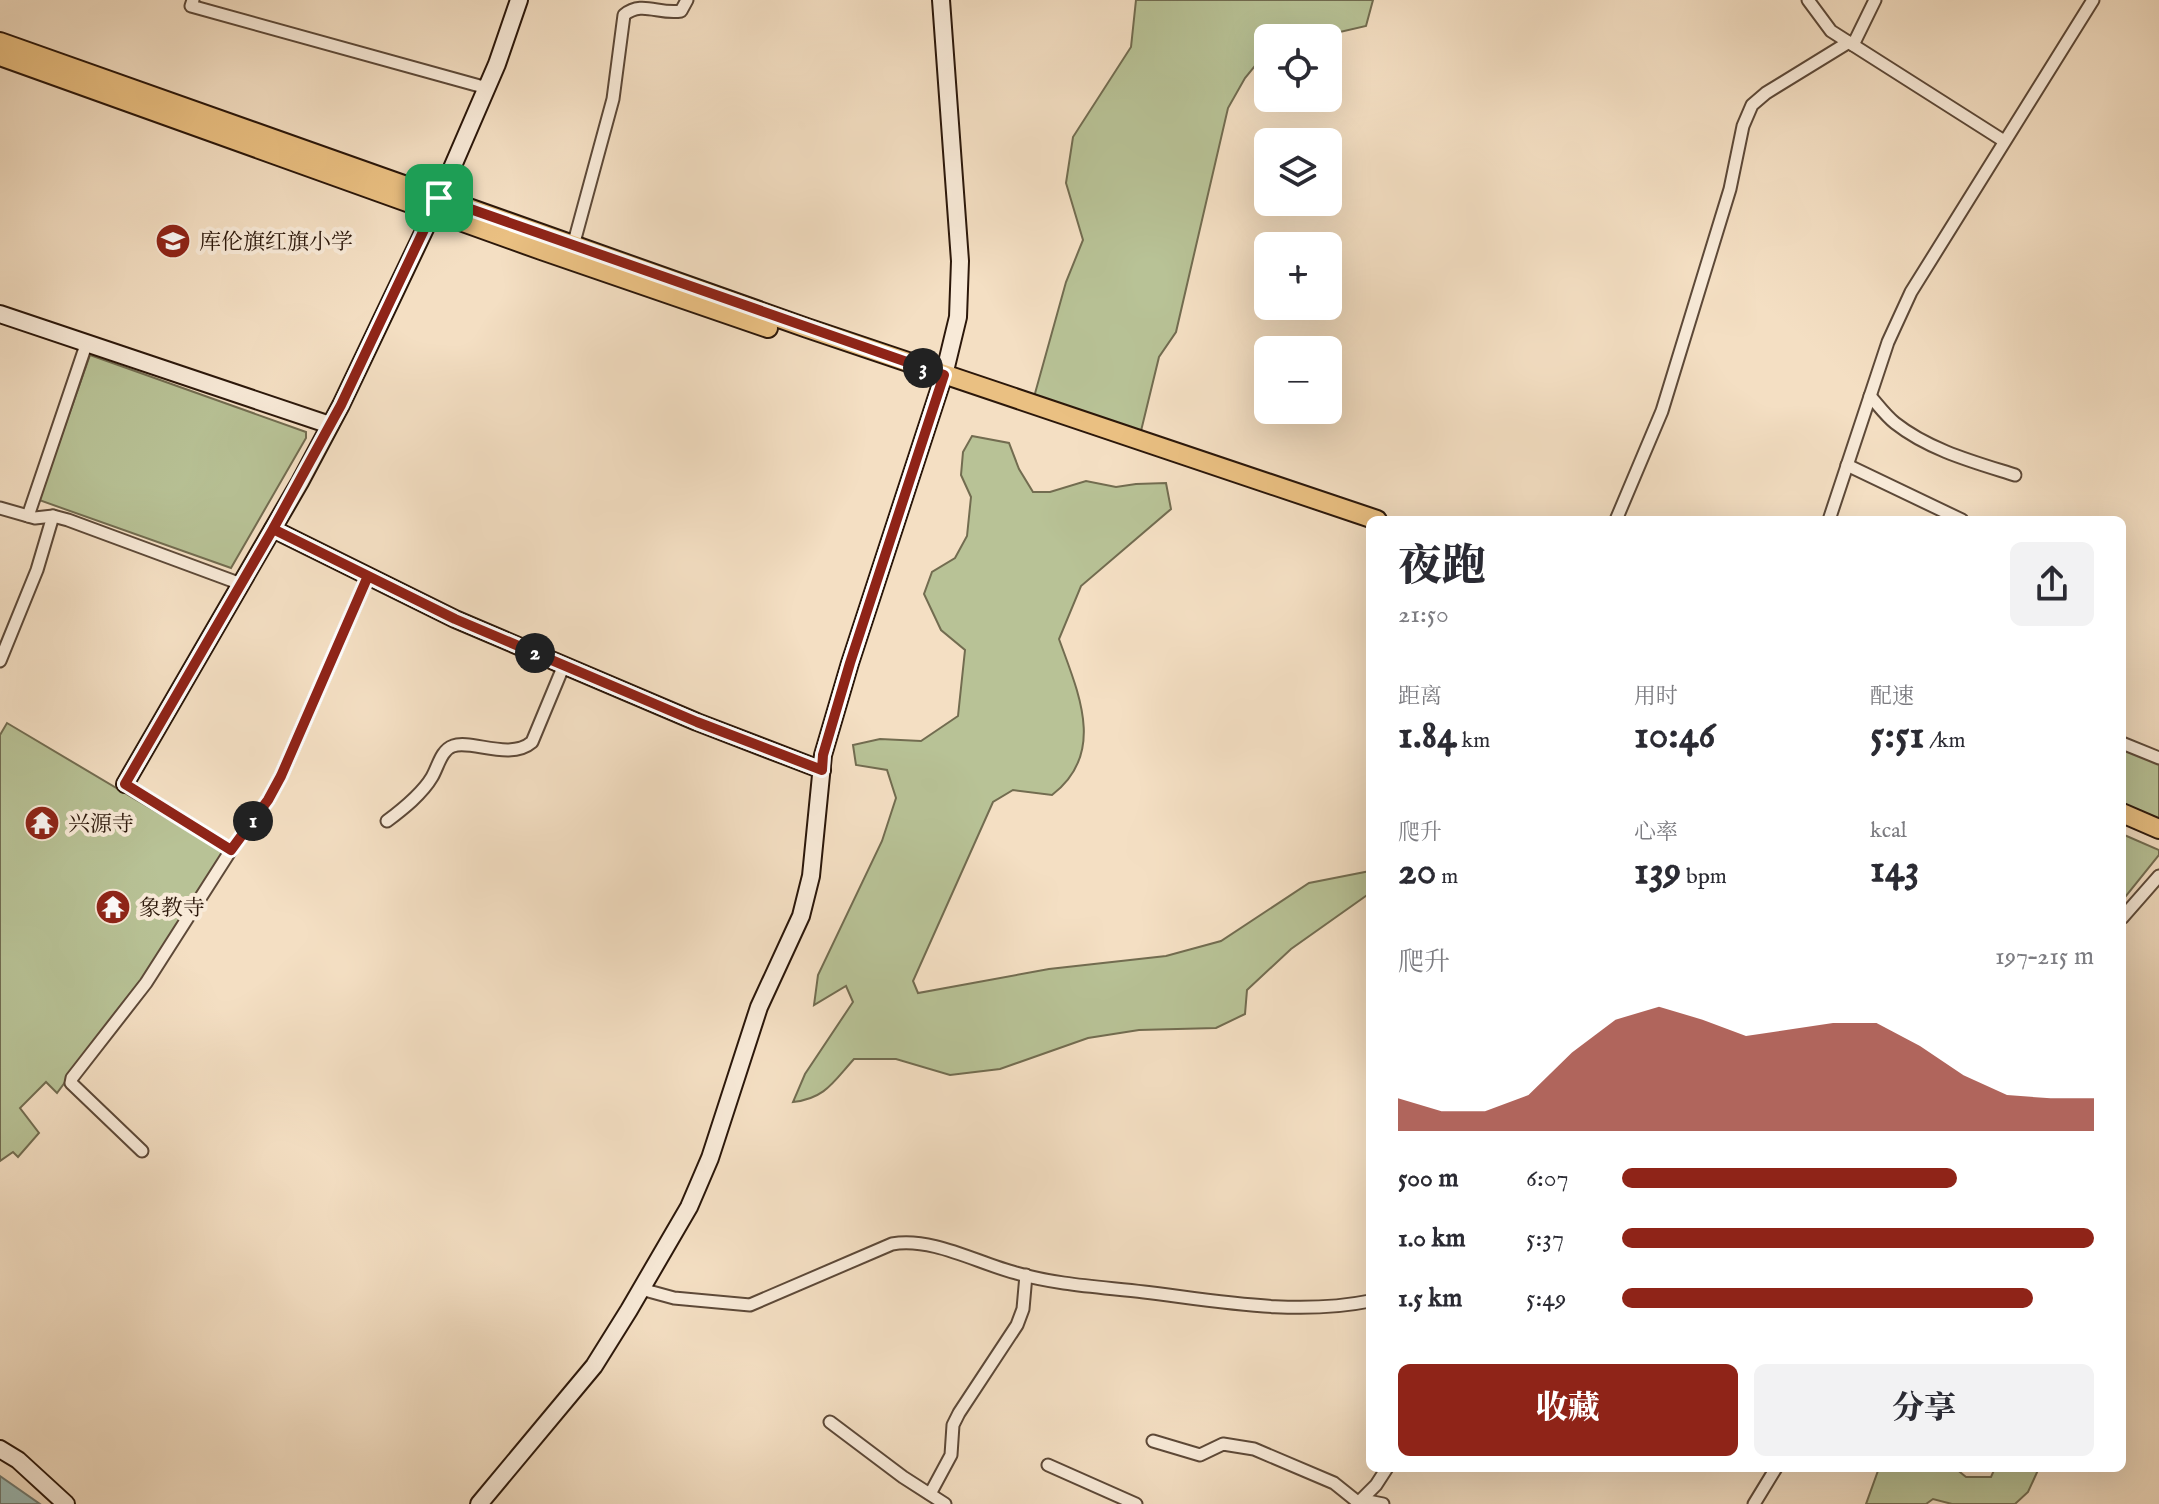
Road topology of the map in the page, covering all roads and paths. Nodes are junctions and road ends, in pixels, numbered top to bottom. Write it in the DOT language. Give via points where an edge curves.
graph roads {
  1 [pos="193,0"];
  2 [pos="519,0"];
  3 [pos="687,0"];
  4 [pos="941,0"];
  5 [pos="1808,0"];
  6 [pos="1875,0"];
  7 [pos="2093,0"];
  8 [pos="0,42"];
  9 [pos="1851,43"];
  10 [pos="0,56"];
  11 [pos="487,88"];
  12 [pos="2004,141"];
  13 [pos="436,205"];
  14 [pos="573,246"];
  15 [pos="0,314"];
  16 [pos="87,342"];
  17 [pos="943,380"];
  18 [pos="1870,396"];
  19 [pos="330,425"];
  20 [pos="1847,465"];
  21 [pos="2015,475"];
  22 [pos="0,508"];
  23 [pos="28,516"];
  24 [pos="53,516"];
  25 [pos="1366,516"];
  26 [pos="1618,516"];
  27 [pos="1831,516"];
  28 [pos="1954,516"];
  29 [pos="273,529"];
  30 [pos="1366,529"];
  31 [pos="368,576"];
  32 [pos="241,584"];
  33 [pos="0,661"];
  34 [pos="564,665"];
  35 [pos="2126,745"];
  36 [pos="2159,758"];
  37 [pos="822,770"];
  38 [pos="125,784"];
  39 [pos="2126,815"];
  40 [pos="387,821"];
  41 [pos="2126,827"];
  42 [pos="2159,829"];
  43 [pos="2159,840"];
  44 [pos="231,850"];
  45 [pos="2159,876"];
  46 [pos="2126,913"];
  47 [pos="142,1151"];
  48 [pos="1026,1275"];
  49 [pos="641,1289"];
  50 [pos="1366,1301"];
  51 [pos="830,1422"];
  52 [pos="0,1436"];
  53 [pos="1153,1441"];
  54 [pos="0,1449"];
  55 [pos="18,1460"];
  56 [pos="1048,1465"];
  57 [pos="1384,1472"];
  58 [pos="1774,1472"];
  59 [pos="930,1494"];
  60 [pos="1360,1502"];
  61 [pos="66,1504"];
  62 [pos="479,1504"];
  63 [pos="945,1504"];
  64 [pos="1136,1504"];
  65 [pos="1383,1504"];
  66 [pos="1754,1504"];
  1 -- 11 [label="street" via="191,6"];
  2 -- 11 [label="street"];
  3 -- 14 [label="street" via="681,11 638,5 624,15 613,99"];
  4 -- 17 [label="street" via="960,261 958,317"];
  5 -- 9 [label="street" via="1831,31"];
  6 -- 9 [label="street"];
  7 -- 12 [label="street"];
  8 -- 13 [label="main road"];
  9 -- 12 [label="street"];
  9 -- 26 [label="street" via="1752,105 1662,411"];
  10 -- 13 [label="main road"];
  11 -- 13 [label="street"];
  12 -- 18 [label="street" via="1911,292"];
  13 -- 14 [label="main road"];
  13 -- 17 [label="main road"];
  13 -- 19 [label="street"];
  14 -- 17 [label="main road"];
  15 -- 16 [label="street"];
  16 -- 19 [label="street"];
  16 -- 23 [label="street"];
  17 -- 25 [label="main road"];
  17 -- 30 [label="main road"];
  17 -- 37 [label="street" via="850,663"];
  18 -- 20 [label="street"];
  18 -- 21 [label="street" via="1894,422 1925,442"];
  19 -- 29 [label="street"];
  20 -- 27 [label="street"];
  20 -- 28 [label="street"];
  22 -- 23 [label="street"];
  23 -- 24 [label="street"];
  24 -- 32 [label="street"];
  24 -- 33 [label="street"];
  29 -- 31 [label="street"];
  29 -- 32 [label="street"];
  31 -- 34 [label="street"];
  31 -- 44 [label="street" via="281,776"];
  32 -- 38 [label="street"];
  34 -- 37 [label="street"];
  34 -- 40 [label="street" via="532,742 525,748 457,744 447,749 431,779"];
  35 -- 36 [label="street"];
  37 -- 49 [label="street" via="811,876 801,916 755,1018 706,1168"];
  38 -- 44 [label="street"];
  39 -- 42 [label="main road"];
  41 -- 43 [label="main road"];
  44 -- 47 [label="street" via="146,983 72,1078 71,1083"];
  45 -- 46 [label="street"];
  48 -- 49 [label="street" via="903,1242 750,1305 674,1298"];
  48 -- 50 [label="street" via="1282,1308"];
  48 -- 59 [label="street" via="1017,1325 959,1413 951,1455"];
  49 -- 62 [label="street" via="594,1366"];
  51 -- 59 [label="street"];
  52 -- 55 [label="street"];
  53 -- 60 [label="street" via="1200,1455 1223,1444 1254,1449 1334,1483"];
  54 -- 55 [label="street"];
  55 -- 61 [label="street"];
  56 -- 64 [label="street"];
  57 -- 60 [label="street"];
  58 -- 66 [label="street"];
  59 -- 63 [label="street"];
  60 -- 65 [label="street"];
}
